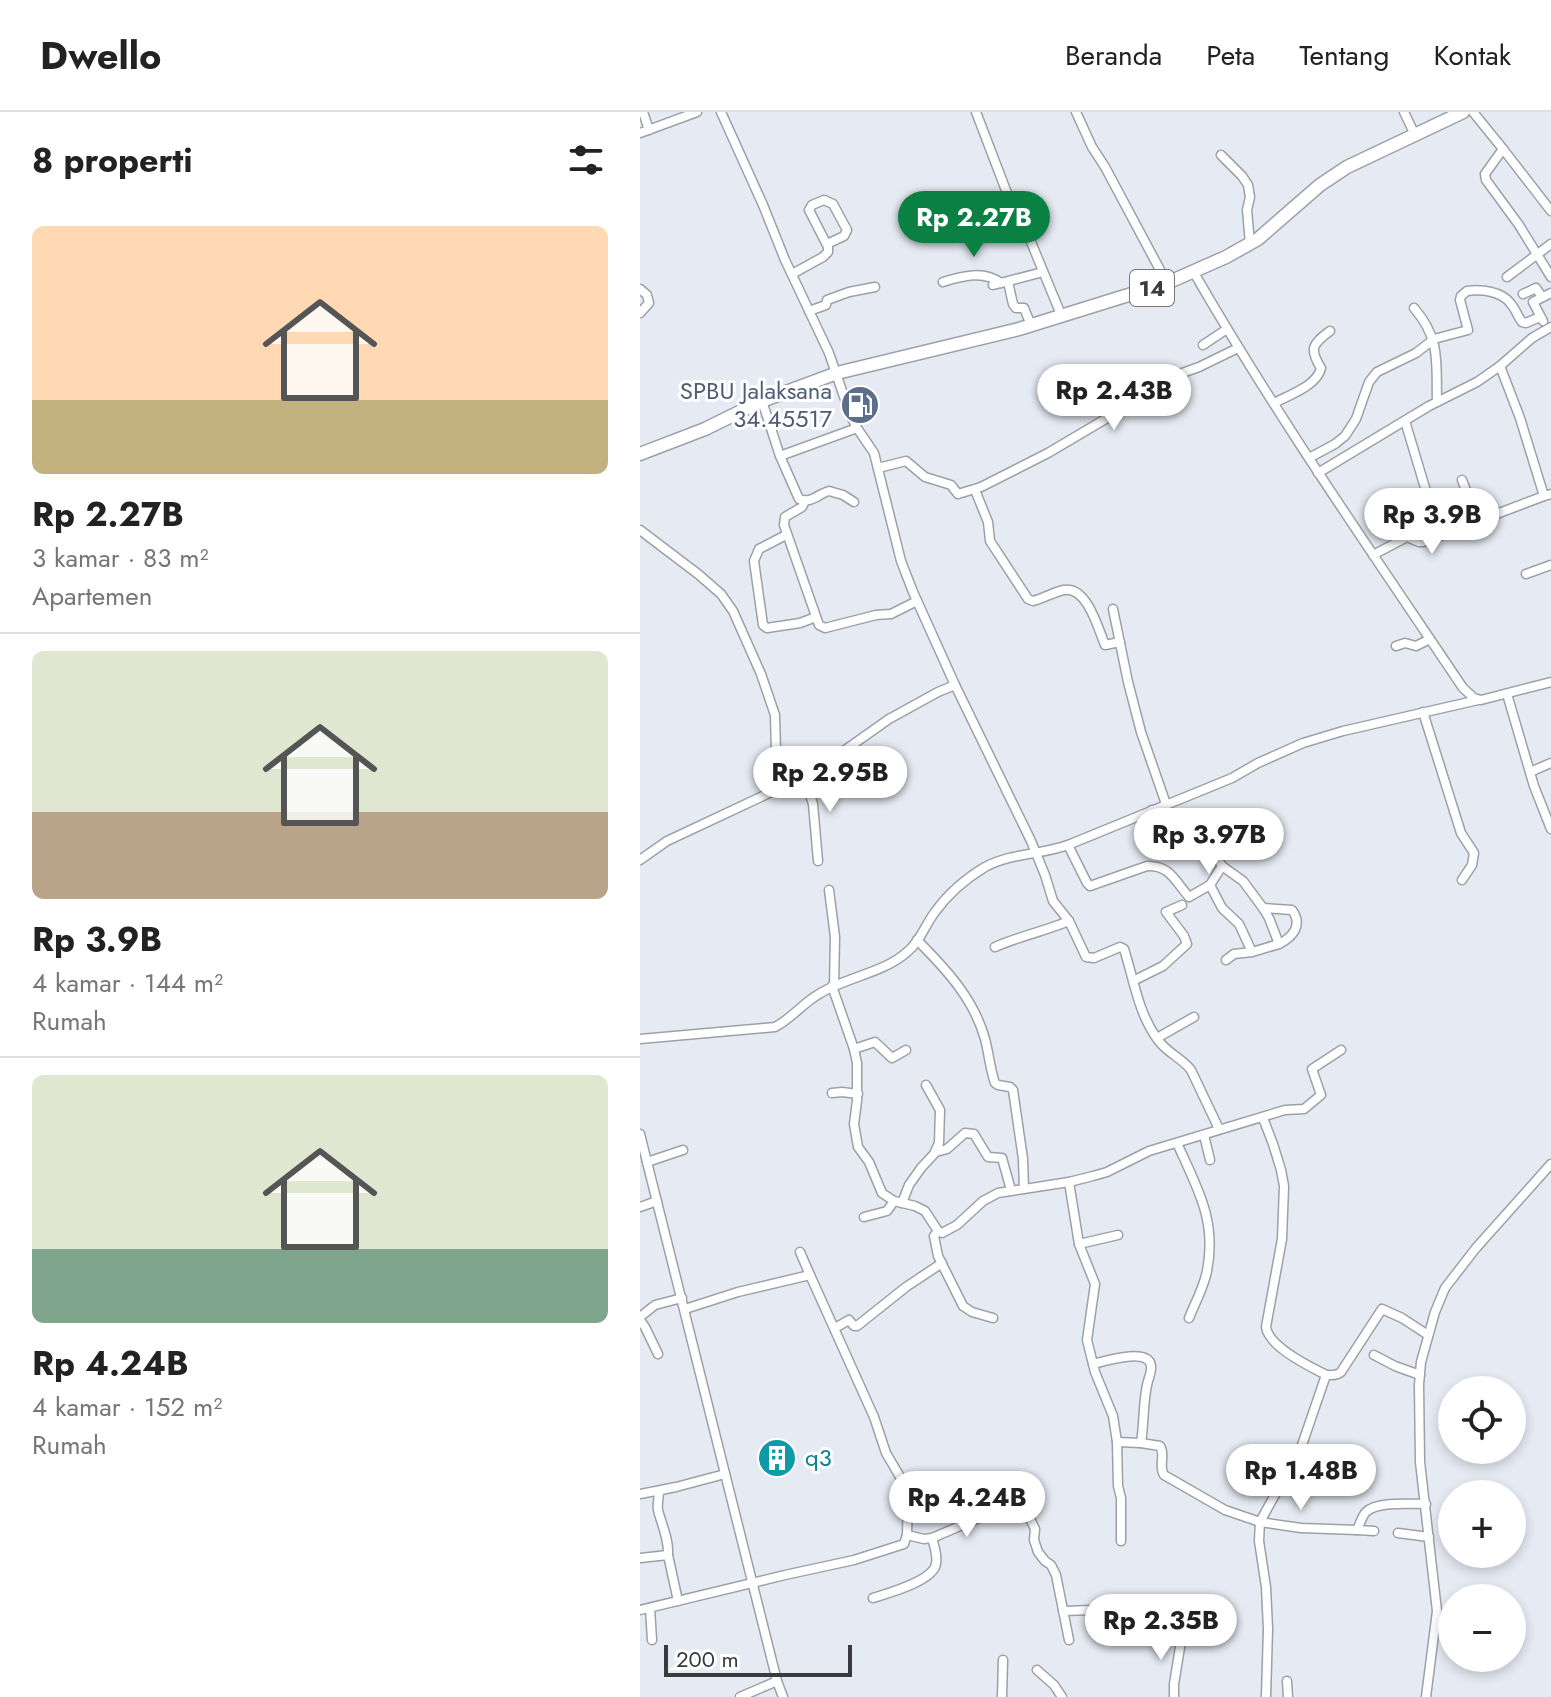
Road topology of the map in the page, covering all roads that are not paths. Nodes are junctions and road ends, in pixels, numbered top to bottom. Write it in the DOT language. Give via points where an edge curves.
graph roads {
  1 [pos="643,112"];
  2 [pos="697,112"];
  3 [pos="721,112"];
  4 [pos="977,112"];
  5 [pos="1076,112"];
  6 [pos="1404,112"];
  7 [pos="1463,112"];
  8 [pos="1473,112"];
  9 [pos="644,132"];
  10 [pos="1415,135"];
  11 [pos="1503,149"];
  12 [pos="1221,155"];
  13 [pos="1007,193"];
  14 [pos="963,210"];
  15 [pos="1551,211"];
  16 [pos="827,244"];
  17 [pos="1250,244"];
  18 [pos="1551,244"];
  19 [pos="1537,255"];
  20 [pos="1193,271"];
  21 [pos="1043,272"];
  22 [pos="792,274"];
  23 [pos="1507,277"];
  24 [pos="1551,277"];
  25 [pos="943,282"];
  26 [pos="1001,283"];
  27 [pos="1167,283"];
  28 [pos="875,287"];
  29 [pos="640,289"];
  30 [pos="1523,294"];
  31 [pos="1546,295"];
  32 [pos="1414,308"];
  33 [pos="809,311"];
  34 [pos="640,313"];
  35 [pos="1062,317"];
  36 [pos="1540,317"];
  37 [pos="1031,325"];
  38 [pos="1549,328"];
  39 [pos="1227,329"];
  40 [pos="1330,331"];
  41 [pos="1434,339"];
  42 [pos="1203,345"];
  43 [pos="1238,348"];
  44 [pos="1500,366"];
  45 [pos="837,373"];
  46 [pos="762,401"];
  47 [pos="1437,402"];
  48 [pos="1274,403"];
  49 [pos="1405,421"];
  50 [pos="857,428"];
  51 [pos="640,454"];
  52 [pos="780,456"];
  53 [pos="1309,458"];
  54 [pos="878,468"];
  55 [pos="1318,473"];
  56 [pos="1462,480"];
  57 [pos="975,490"];
  58 [pos="1548,495"];
  59 [pos="805,501"];
  60 [pos="854,502"];
  61 [pos="1478,521"];
  62 [pos="640,530"];
  63 [pos="1444,534"];
  64 [pos="786,535"];
  65 [pos="1373,555"];
  66 [pos="1551,565"];
  67 [pos="1526,574"];
  68 [pos="917,601"];
  69 [pos="1113,609"];
  70 [pos="816,617"];
  71 [pos="1430,639"];
  72 [pos="1120,642"];
  73 [pos="1396,646"];
  74 [pos="1551,682"];
  75 [pos="955,685"];
  76 [pos="1507,694"];
  77 [pos="1478,700"];
  78 [pos="1423,712"];
  79 [pos="1551,763"];
  80 [pos="1530,772"];
  81 [pos="804,776"];
  82 [pos="1166,804"];
  83 [pos="1152,810"];
  84 [pos="1551,829"];
  85 [pos="1068,845"];
  86 [pos="1037,854"];
  87 [pos="640,860"];
  88 [pos="818,861"];
  89 [pos="1222,866"];
  90 [pos="1462,880"];
  91 [pos="1210,885"];
  92 [pos="829,890"];
  93 [pos="1182,905"];
  94 [pos="1263,908"];
  95 [pos="1069,921"];
  96 [pos="917,940"];
  97 [pos="1279,944"];
  98 [pos="995,947"];
  99 [pos="1252,952"];
  100 [pos="1226,960"];
  101 [pos="1133,981"];
  102 [pos="833,986"];
  103 [pos="1194,1017"];
  104 [pos="1157,1038"];
  105 [pos="640,1039"];
  106 [pos="854,1049"];
  107 [pos="906,1050"];
  108 [pos="1341,1050"];
  109 [pos="926,1085"];
  110 [pos="832,1093"];
  111 [pos="858,1094"];
  112 [pos="1263,1118"];
  113 [pos="1219,1129"];
  114 [pos="1204,1135"];
  115 [pos="641,1139"];
  116 [pos="1177,1143"];
  117 [pos="683,1150"];
  118 [pos="936,1152"];
  119 [pos="1210,1160"];
  120 [pos="647,1162"];
  121 [pos="1551,1164"];
  122 [pos="1069,1182"];
  123 [pos="1024,1189"];
  124 [pos="1011,1190"];
  125 [pos="657,1201"];
  126 [pos="898,1202"];
  127 [pos="640,1207"];
  128 [pos="864,1217"];
  129 [pos="938,1231"];
  130 [pos="1118,1235"];
  131 [pos="1079,1244"];
  132 [pos="800,1252"];
  133 [pos="942,1263"];
  134 [pos="810,1275"];
  135 [pos="682,1298"];
  136 [pos="685,1309"];
  137 [pos="993,1318"];
  138 [pos="1189,1318"];
  139 [pos="640,1319"];
  140 [pos="835,1328"];
  141 [pos="1428,1335"];
  142 [pos="658,1354"];
  143 [pos="1374,1355"];
  144 [pos="1093,1364"];
  145 [pos="1326,1375"];
  146 [pos="1420,1375"];
  147 [pos="1117,1442"];
  148 [pos="1141,1443"];
  149 [pos="725,1474"];
  150 [pos="659,1491"];
  151 [pos="640,1494"];
  152 [pos="1426,1504"];
  153 [pos="1260,1522"];
  154 [pos="1357,1530"];
  155 [pos="1374,1531"];
  156 [pos="1398,1533"];
  157 [pos="1429,1537"];
  158 [pos="932,1538"];
  159 [pos="1121,1541"];
  160 [pos="903,1542"];
  161 [pos="668,1555"];
  162 [pos="640,1558"];
  163 [pos="753,1582"];
  164 [pos="873,1598"];
  165 [pos="678,1601"];
  166 [pos="645,1609"];
  167 [pos="1093,1610"];
  168 [pos="1063,1611"];
  169 [pos="1183,1629"];
  170 [pos="652,1640"];
  171 [pos="1069,1640"];
  172 [pos="1003,1660"];
  173 [pos="1037,1670"];
  174 [pos="777,1681"];
  175 [pos="1287,1681"];
  176 [pos="1424,1696"];
  177 [pos="740,1697"];
  178 [pos="783,1697"];
  179 [pos="1002,1697"];
  180 [pos="1062,1697"];
  181 [pos="1174,1697"];
  182 [pos="1266,1697"];
  183 [pos="1288,1697"];
  1 -- 9 [label="street"];
  2 -- 9 [label="street"];
  3 -- 22 [label="street"];
  4 -- 13 [label="street"];
  5 -- 27 [label="street"];
  6 -- 10 [label="street"];
  7 -- 10 [label="highway, 14"];
  8 -- 11 [label="street"];
  10 -- 17 [label="highway, 14" via="1320,185"];
  11 -- 15 [label="street"];
  11 -- 19 [label="street" via="1485,177"];
  12 -- 17 [label="street" via="1248,185"];
  13 -- 14 [label="street"];
  13 -- 21 [label="street"];
  16 -- 16 [label="street" via="809,210 824,200 833,204 847,230"];
  16 -- 22 [label="street" via="825,256"];
  17 -- 20 [label="highway, 14"];
  18 -- 19 [label="street"];
  19 -- 23 [label="street"];
  19 -- 24 [label="street"];
  20 -- 27 [label="highway, 14"];
  20 -- 39 [label="street"];
  21 -- 26 [label="street"];
  21 -- 35 [label="street"];
  22 -- 33 [label="street"];
  25 -- 26 [label="street" via="968,274"];
  26 -- 37 [label="street" via="1016,308 1026,311"];
  27 -- 35 [label="highway, 14"];
  28 -- 33 [label="street" via="827,300"];
  29 -- 34 [label="street" via="649,303"];
  30 -- 31 [label="street" via="1536,288"];
  31 -- 36 [label="street" via="1533,302"];
  32 -- 41 [label="street"];
  33 -- 45 [label="street"];
  35 -- 37 [label="highway, 14"];
  36 -- 38 [label="street"];
  36 -- 41 [label="street" via="1522,322 1505,298 1467,291 1460,300 1468,330"];
  37 -- 45 [label="highway, 14"];
  38 -- 44 [label="street"];
  39 -- 42 [label="street"];
  39 -- 43 [label="street"];
  40 -- 48 [label="street" via="1313,347 1321,368 1317,378"];
  41 -- 47 [label="street"];
  41 -- 53 [label="street" via="1374,374 1345,436"];
  43 -- 48 [label="street"];
  43 -- 57 [label="street" via="1135,390 1114,414"];
  44 -- 47 [label="street"];
  44 -- 58 [label="street"];
  45 -- 46 [label="highway, 14"];
  45 -- 50 [label="street"];
  46 -- 51 [label="highway, 14"];
  46 -- 52 [label="street"];
  47 -- 49 [label="street"];
  48 -- 53 [label="street"];
  49 -- 55 [label="street"];
  49 -- 63 [label="street"];
  50 -- 52 [label="street"];
  50 -- 54 [label="street"];
  52 -- 59 [label="street" via="798,498"];
  53 -- 55 [label="street"];
  54 -- 57 [label="street" via="906,461 958,494"];
  54 -- 68 [label="street" via="901,561"];
  55 -- 65 [label="street"];
  56 -- 61 [label="street"];
  57 -- 72 [label="street" via="990,541 1028,599 1077,592 1105,645"];
  58 -- 61 [label="street"];
  59 -- 60 [label="street" via="829,491"];
  59 -- 64 [label="street" via="784,518"];
  61 -- 63 [label="street"];
  62 -- 81 [label="street" via="727,601 775,715 775,750"];
  63 -- 65 [label="street" via="1419,542 1407,537"];
  64 -- 70 [label="street"];
  64 -- 70 [label="street" via="759,549 754,561 763,625"];
  65 -- 71 [label="street"];
  66 -- 67 [label="street"];
  68 -- 70 [label="street" via="891,614 825,628"];
  68 -- 75 [label="street"];
  69 -- 72 [label="street"];
  71 -- 73 [label="street" via="1416,646"];
  71 -- 77 [label="street" via="1463,688"];
  72 -- 82 [label="street" via="1141,732"];
  74 -- 76 [label="street"];
  75 -- 81 [label="street" via="889,719"];
  75 -- 86 [label="street"];
  76 -- 77 [label="street"];
  76 -- 80 [label="street"];
  77 -- 78 [label="street"];
  78 -- 82 [label="street" via="1303,743"];
  78 -- 90 [label="street" via="1461,833 1474,853"];
  79 -- 80 [label="street"];
  80 -- 84 [label="street"];
  81 -- 87 [label="street" via="667,841"];
  81 -- 88 [label="street" via="813,804"];
  82 -- 83 [label="street"];
  83 -- 85 [label="street"];
  83 -- 89 [label="street" via="1173,838 1203,840"];
  85 -- 86 [label="street"];
  85 -- 91 [label="street" via="1090,886 1147,866 1166,869 1189,897"];
  86 -- 95 [label="street" via="1053,901"];
  86 -- 96 [label="street" via="1010,857 971,876 934,912"];
  89 -- 91 [label="street"];
  89 -- 94 [label="street" via="1243,881"];
  91 -- 99 [label="street"];
  92 -- 102 [label="street" via="835,937"];
  93 -- 101 [label="street" via="1166,912 1187,944 1163,966"];
  94 -- 97 [label="street"];
  94 -- 97 [label="street" via="1295,914 1293,934"];
  95 -- 98 [label="street"];
  95 -- 101 [label="street" via="1086,957 1124,949"];
  96 -- 102 [label="street" via="894,962"];
  96 -- 123 [label="street" via="976,1013 995,1083 1013,1090"];
  97 -- 99 [label="street"];
  99 -- 100 [label="street"];
  101 -- 104 [label="street"];
  102 -- 105 [label="street" via="775,1027"];
  102 -- 106 [label="street"];
  103 -- 104 [label="street"];
  104 -- 113 [label="street" via="1186,1063"];
  106 -- 107 [label="street" via="875,1042 892,1058"];
  106 -- 111 [label="street"];
  108 -- 112 [label="street" via="1311,1071 1319,1098 1304,1109"];
  109 -- 118 [label="street" via="940,1110"];
  110 -- 111 [label="street"];
  111 -- 126 [label="street" via="858,1147 882,1193"];
  112 -- 113 [label="street"];
  112 -- 145 [label="street" via="1284,1186 1282,1239 1265,1329 1292,1356"];
  113 -- 114 [label="street"];
  114 -- 116 [label="street"];
  114 -- 119 [label="street"];
  115 -- 120 [label="street"];
  116 -- 122 [label="street"];
  116 -- 138 [label="street" via="1209,1223 1207,1273"];
  117 -- 120 [label="street"];
  118 -- 124 [label="street" via="965,1133 974,1134 988,1157 1002,1158"];
  118 -- 126 [label="street"];
  120 -- 125 [label="street"];
  121 -- 141 [label="street" via="1459,1268 1439,1299"];
  122 -- 123 [label="street"];
  122 -- 131 [label="street"];
  123 -- 124 [label="street"];
  124 -- 129 [label="street" via="990,1197 948,1231"];
  125 -- 127 [label="street"];
  125 -- 135 [label="street"];
  126 -- 128 [label="street"];
  126 -- 129 [label="street" via="925,1211"];
  129 -- 133 [label="street" via="934,1236"];
  130 -- 131 [label="street"];
  131 -- 144 [label="street" via="1095,1284 1087,1340"];
  132 -- 134 [label="street"];
  133 -- 137 [label="street" via="966,1309"];
  133 -- 140 [label="street" via="857,1326 849,1320"];
  134 -- 136 [label="street"];
  134 -- 140 [label="street"];
  135 -- 136 [label="street"];
  135 -- 139 [label="street" via="655,1305"];
  136 -- 149 [label="street"];
  139 -- 142 [label="street"];
  140 -- 160 [label="street" via="886,1453 907,1490"];
  141 -- 145 [label="street" via="1382,1309 1341,1372"];
  141 -- 146 [label="street"];
  143 -- 146 [label="street"];
  144 -- 147 [label="street"];
  144 -- 148 [label="street" via="1136,1355 1150,1362"];
  145 -- 153 [label="street" via="1302,1445"];
  146 -- 152 [label="street" via="1418,1424"];
  147 -- 148 [label="street"];
  147 -- 159 [label="street"];
  148 -- 153 [label="street" via="1162,1448 1161,1471 1166,1477 1225,1510"];
  149 -- 150 [label="street"];
  149 -- 163 [label="street"];
  150 -- 151 [label="street"];
  150 -- 161 [label="street" via="657,1507"];
  152 -- 154 [label="street" via="1373,1508"];
  152 -- 157 [label="street"];
  153 -- 154 [label="street"];
  153 -- 182 [label="street"];
  154 -- 155 [label="street"];
  156 -- 157 [label="street"];
  157 -- 176 [label="street" via="1437,1611"];
  158 -- 160 [label="street"];
  158 -- 164 [label="street" via="932,1573"];
  158 -- 168 [label="street" via="1021,1500 1035,1529 1038,1552 1056,1575"];
  160 -- 163 [label="street" via="854,1560"];
  161 -- 162 [label="street"];
  161 -- 165 [label="street"];
  163 -- 165 [label="street"];
  163 -- 174 [label="street"];
  165 -- 166 [label="street"];
  166 -- 170 [label="street"];
  167 -- 168 [label="street"];
  168 -- 171 [label="street"];
  169 -- 181 [label="street"];
  172 -- 179 [label="street"];
  173 -- 180 [label="street"];
  174 -- 177 [label="street"];
  174 -- 178 [label="street"];
  175 -- 183 [label="street"];
}
